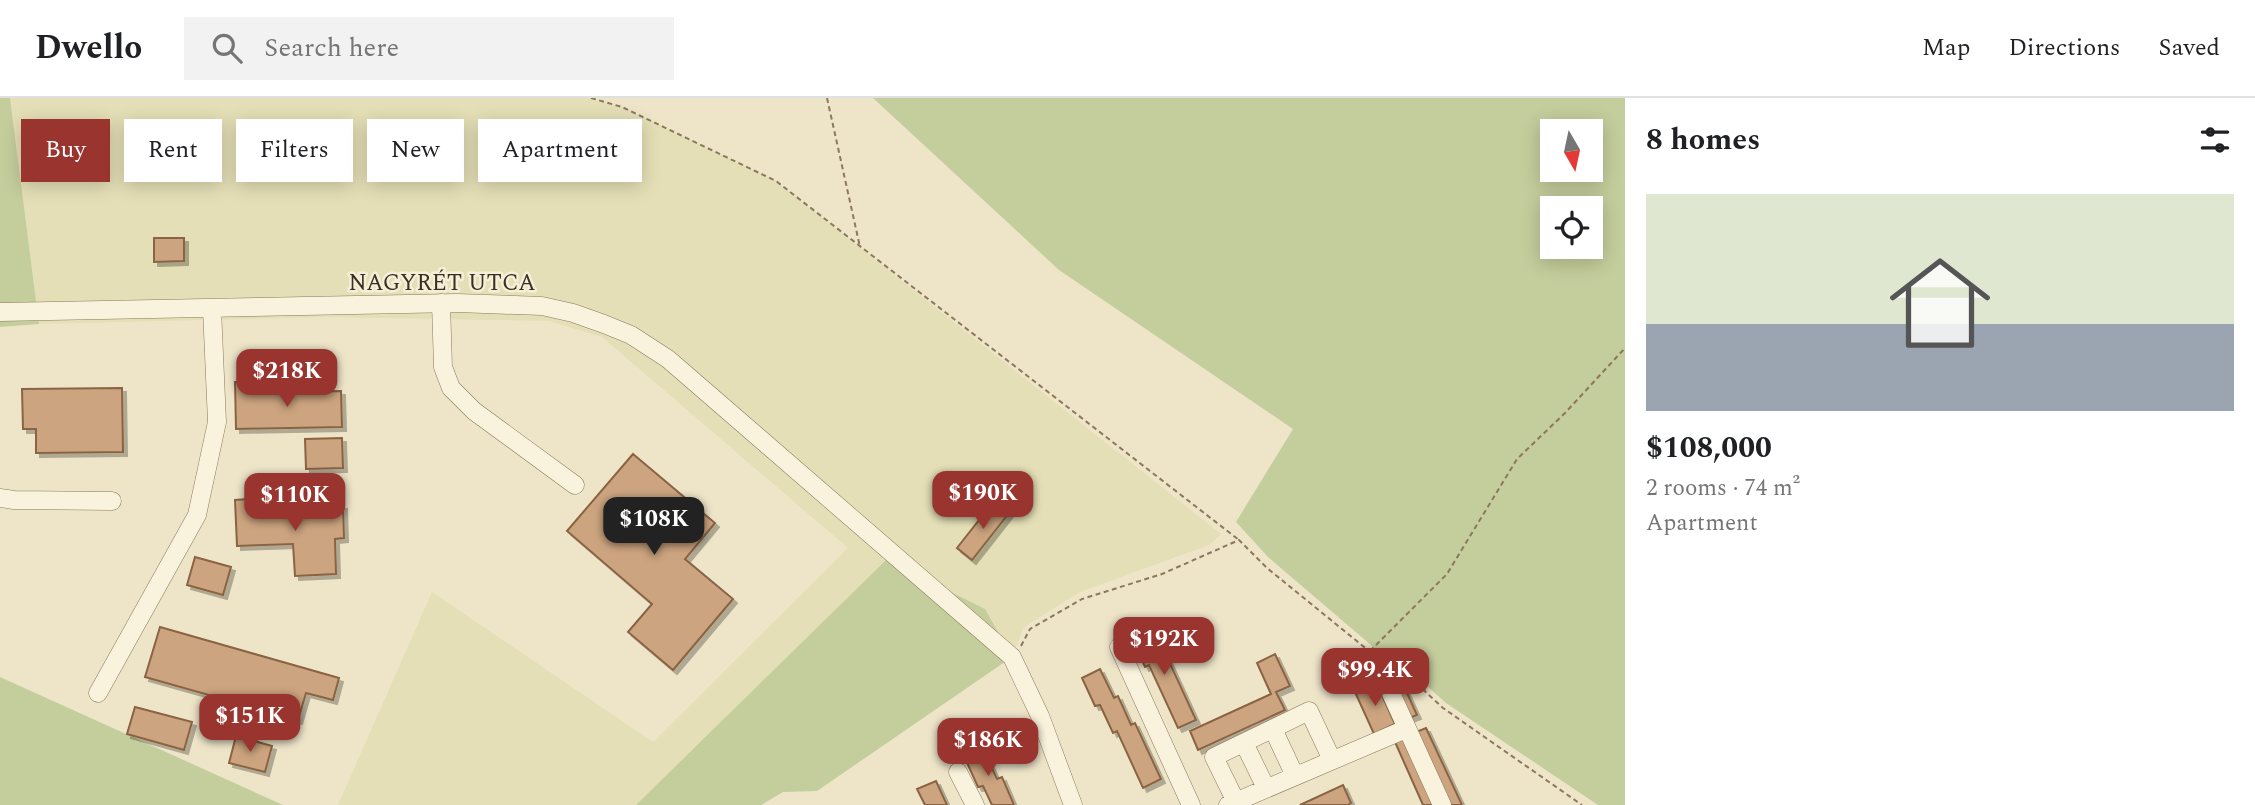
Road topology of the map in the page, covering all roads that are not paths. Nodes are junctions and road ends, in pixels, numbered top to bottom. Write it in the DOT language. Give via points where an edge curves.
graph roads {
  1 [pos="441,303"];
  2 [pos="212,309"];
  3 [pos="0,312"];
  4 [pos="575,485"];
  5 [pos="0,498"];
  6 [pos="112,501"];
  7 [pos="1119,647"];
  8 [pos="1385,680"];
  9 [pos="98,693"];
  10 [pos="1273,729"];
  11 [pos="1406,729"];
  12 [pos="1244,743"];
  13 [pos="1332,760"];
  14 [pos="958,772"];
  15 [pos="1295,776"];
  16 [pos="1266,789"];
  17 [pos="1232,803"];
  18 [pos="975,805"];
  19 [pos="1073,805"];
  20 [pos="1191,805"];
  21 [pos="1442,805"];
  1 -- 2 [label="street, NAGYRÉT UTCA"];
  1 -- 4 [label="street" via="443,367 451,388 474,411"];
  1 -- 19 [label="street, NAGYRÉT UTCA" via="542,306 573,313 631,335 668,359 1013,657"];
  2 -- 3 [label="street, NAGYRÉT UTCA"];
  2 -- 9 [label="street" via="217,422 197,515"];
  5 -- 6 [label="street"];
  7 -- 20 [label="street"];
  8 -- 11 [label="street"];
  10 -- 12 [label="street"];
  10 -- 13 [label="street" via="1309,711"];
  10 -- 15 [label="street"];
  11 -- 13 [label="street"];
  11 -- 21 [label="street"];
  12 -- 16 [label="street"];
  12 -- 17 [label="street" via="1214,757"];
  13 -- 15 [label="street"];
  14 -- 18 [label="street"];
  15 -- 16 [label="street"];
  16 -- 17 [label="street"];
}
